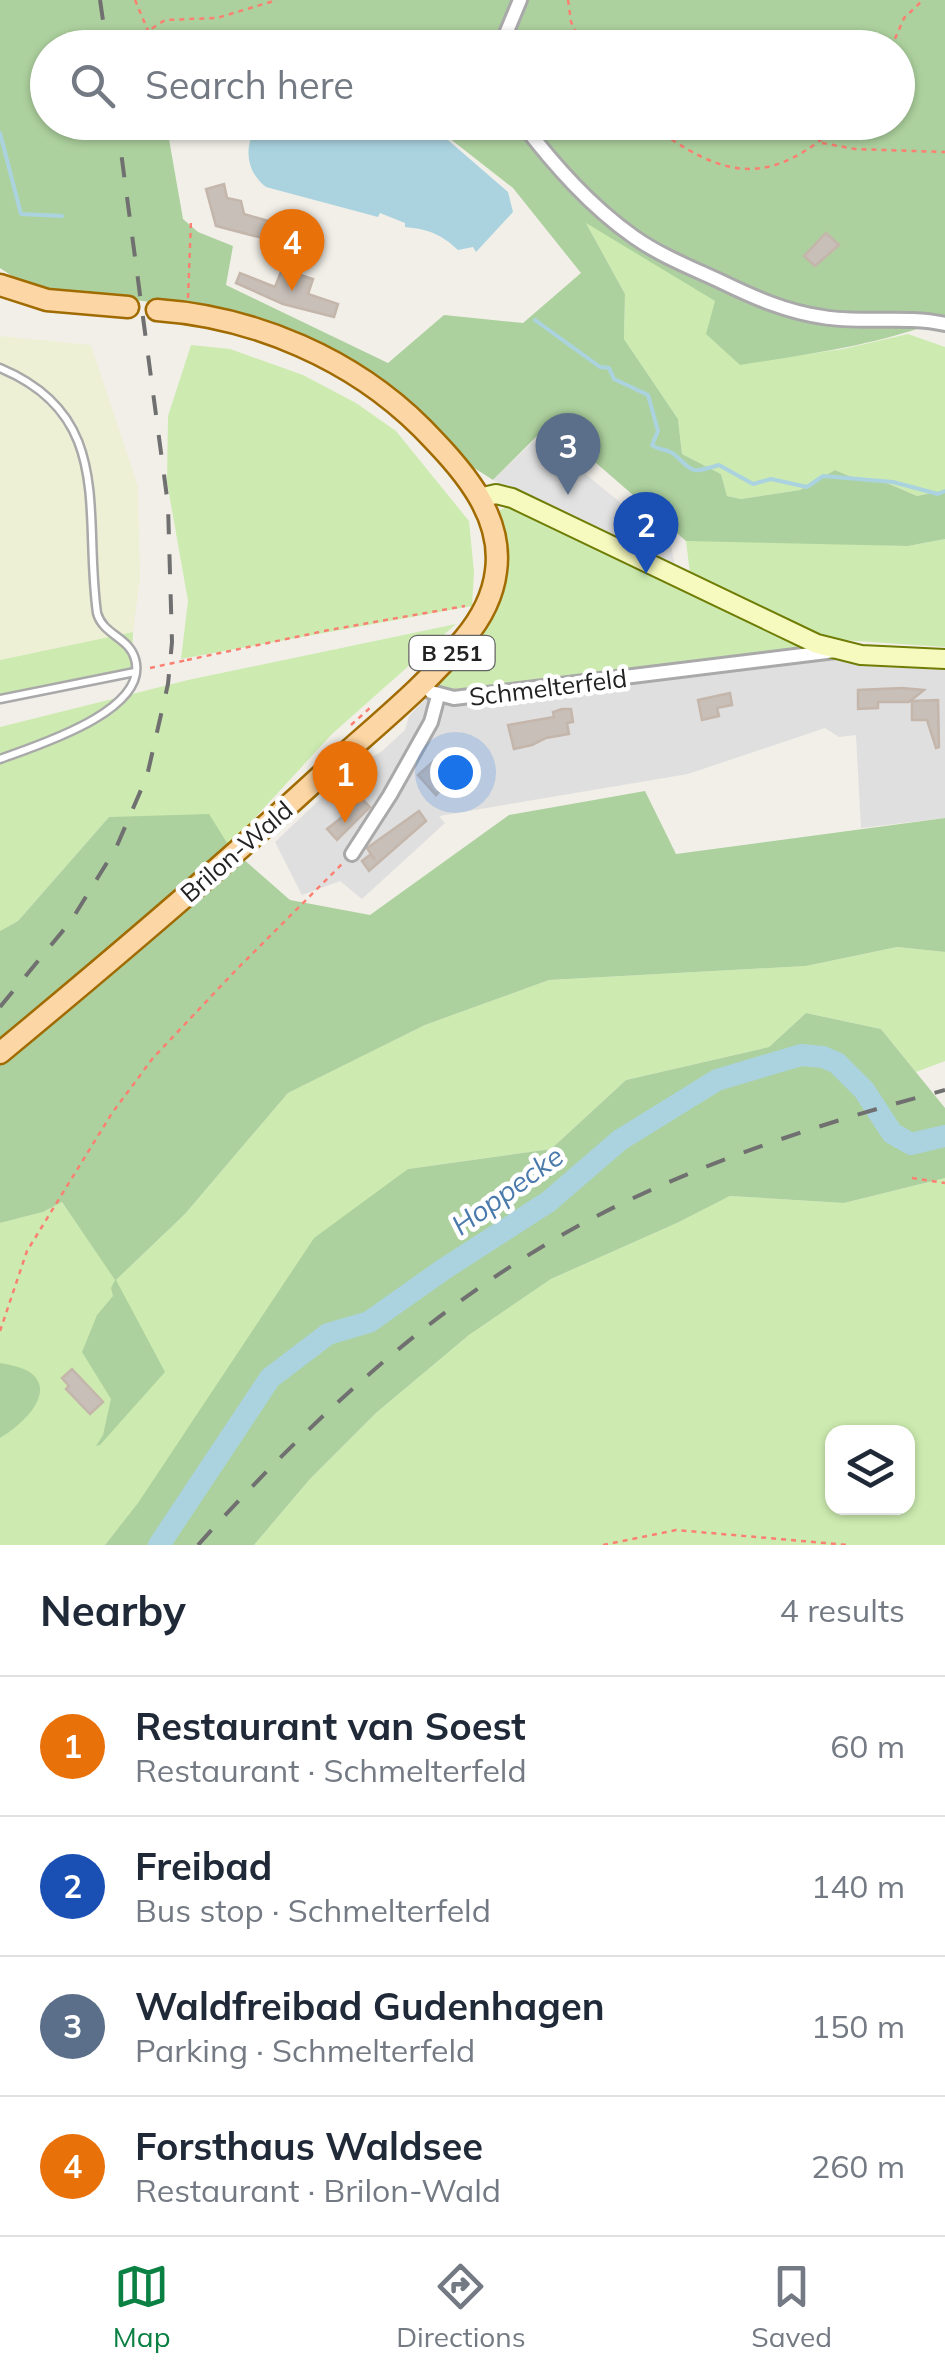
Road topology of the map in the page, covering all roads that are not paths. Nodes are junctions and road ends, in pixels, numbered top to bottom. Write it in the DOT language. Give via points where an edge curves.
graph roads {
  1 [pos="520,0"];
  2 [pos="508,30"];
  3 [pos="536,140"];
  4 [pos="0,285"];
  5 [pos="128,307"];
  6 [pos="157,310"];
  7 [pos="945,313"];
  8 [pos="916,318"];
  9 [pos="945,324"];
  10 [pos="0,368"];
  11 [pos="479,498"];
  12 [pos="837,651"];
  13 [pos="945,659"];
  14 [pos="137,672"];
  15 [pos="0,698"];
  16 [pos="0,760"];
  17 [pos="352,854"];
  18 [pos="0,1053"];
  1 -- 2 [label="street"];
  3 -- 8 [label="street" via="620,226 658,252 756,298 858,321"];
  4 -- 5 [label="main road" via="47,300"];
  6 -- 11 [label="main road, Brilon-Wald / B 251" via="274,336 352,372 414,420"];
  7 -- 8 [label="street"];
  8 -- 9 [label="street"];
  10 -- 14 [label="lane" via="43,391 73,426 87,469 96,613 103,628 130,648"];
  11 -- 12 [label="main road, Schmelterfeld" via="512,498"];
  11 -- 18 [label="main road, Brilon-Wald / B 251" via="494,534 497,568 490,596 464,640 286,808"];
  12 -- 13 [label="main road, Schmelterfeld"];
  12 -- 17 [label="street, Schmelterfeld" via="548,688 454,698 435,694 430,722"];
  14 -- 15 [label="lane"];
  14 -- 16 [label="lane" via="102,715"];
}
